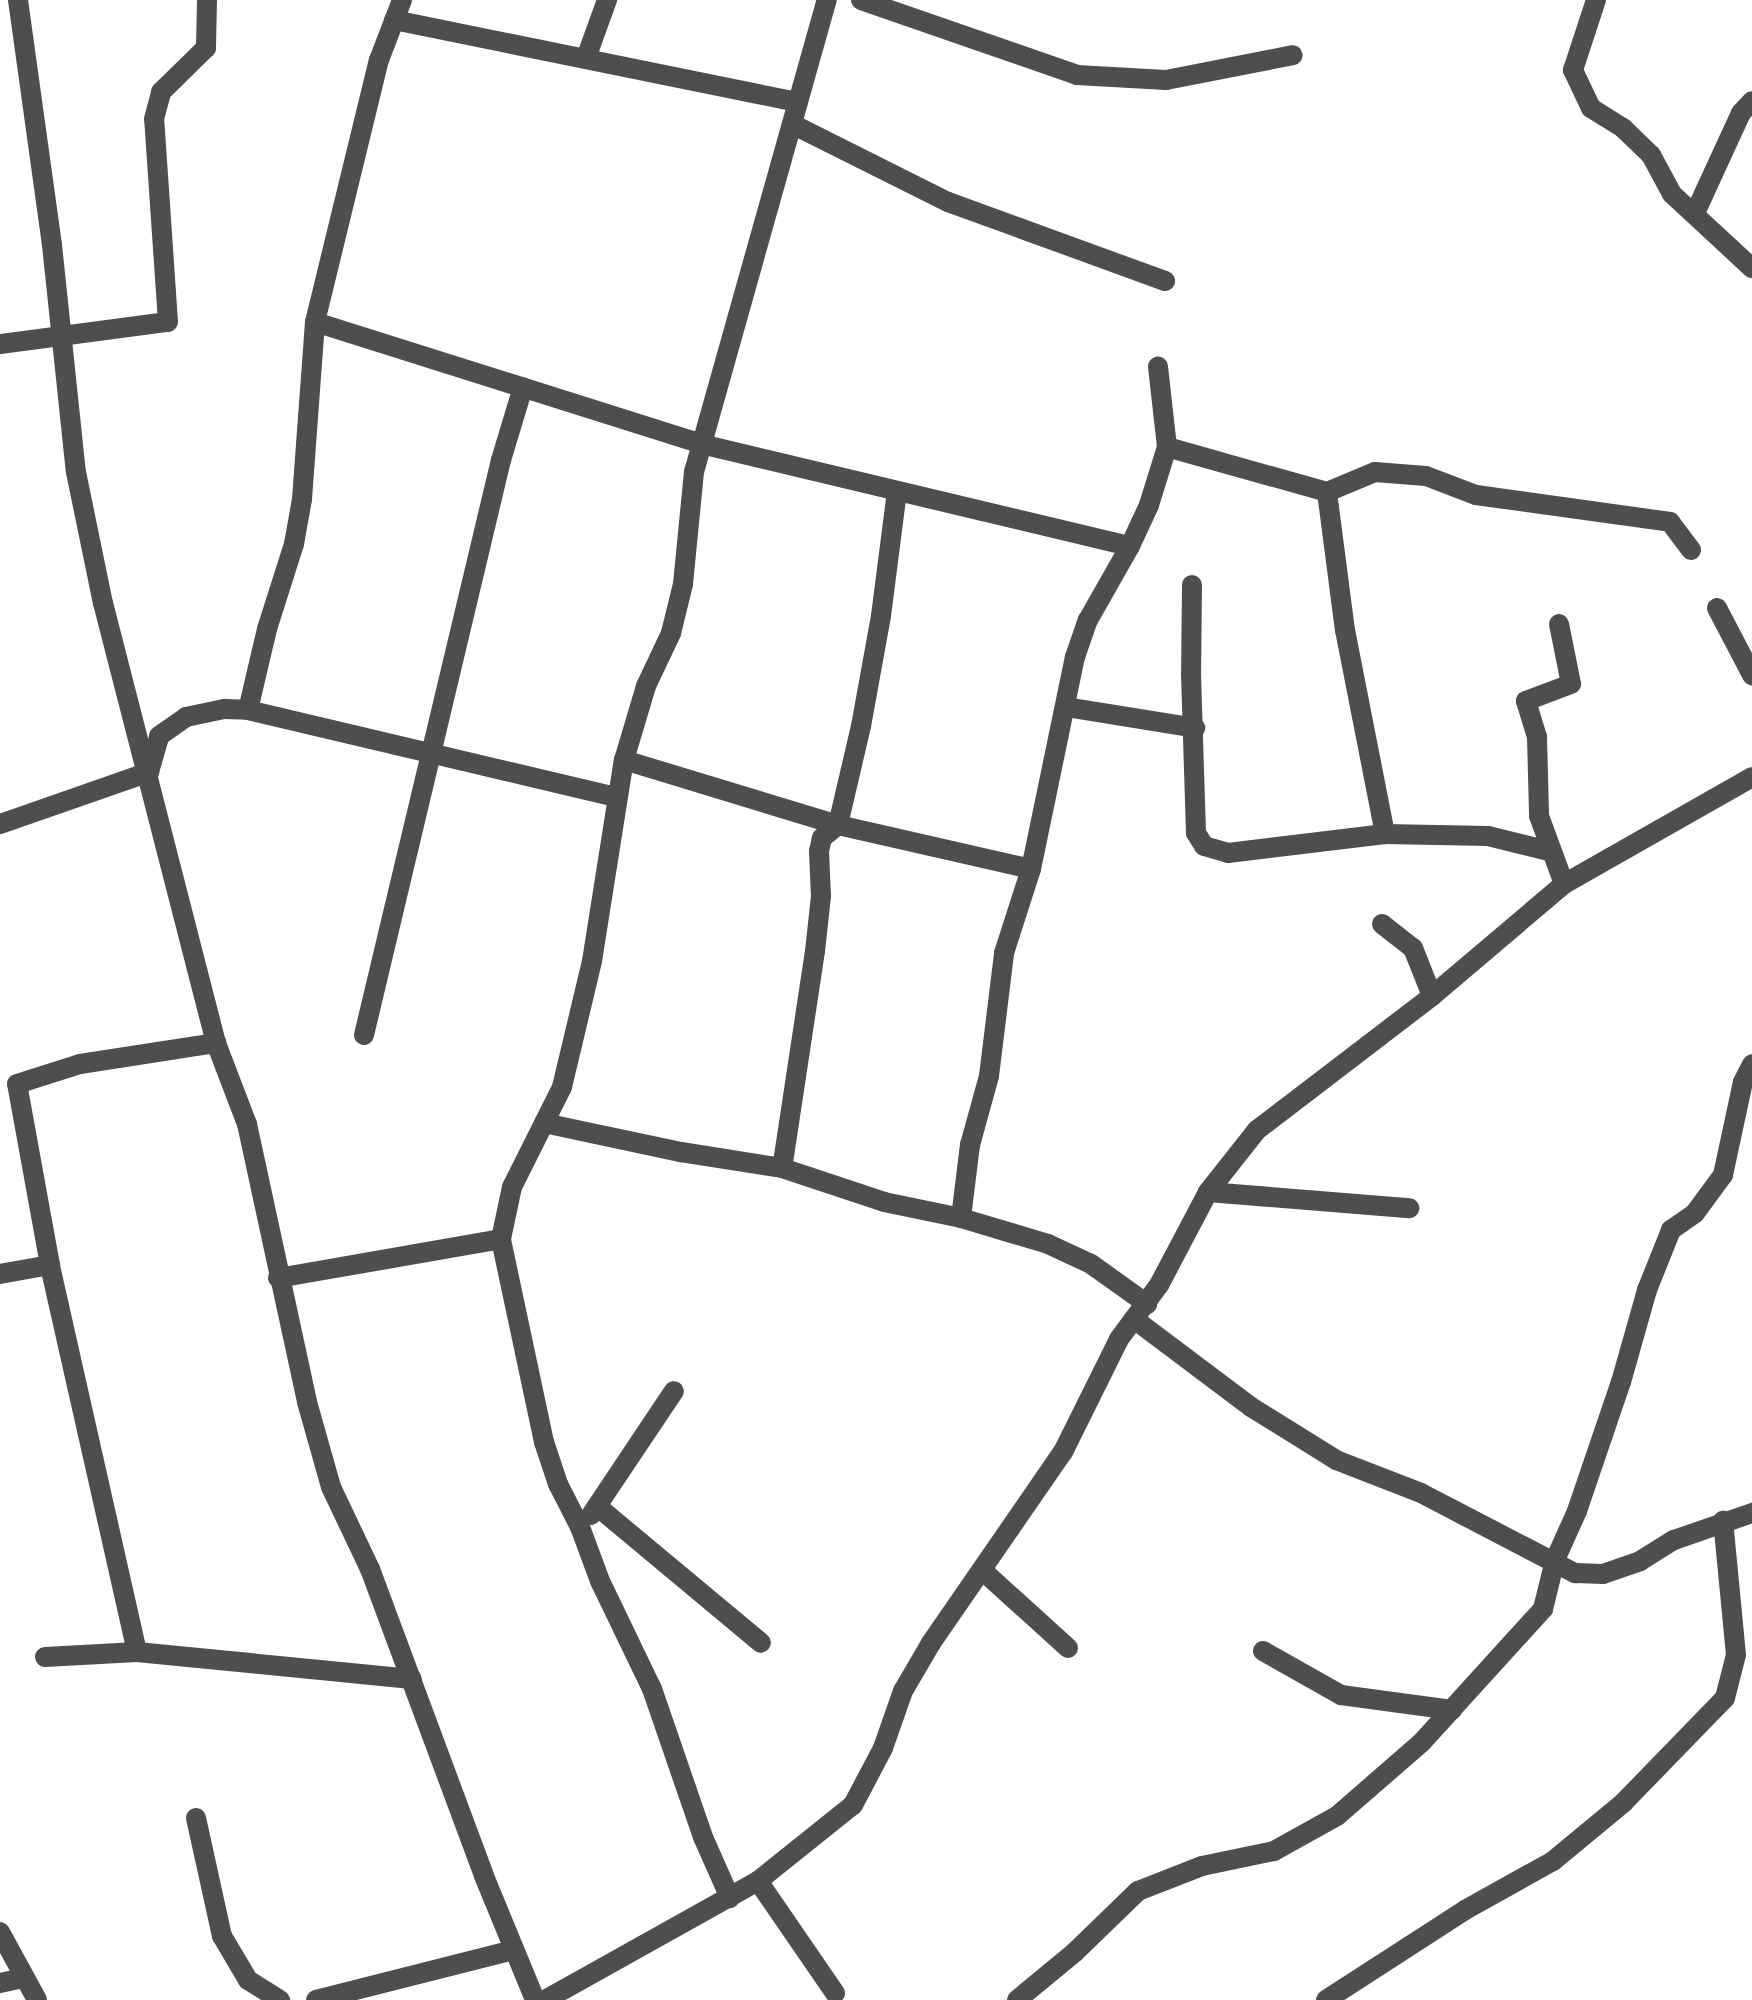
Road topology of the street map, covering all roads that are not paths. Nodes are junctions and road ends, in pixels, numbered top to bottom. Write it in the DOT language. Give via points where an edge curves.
graph roads {
  1 [pos="18,0"];
  2 [pos="207,0"];
  3 [pos="402,0"];
  4 [pos="607,0"];
  5 [pos="827,0"];
  6 [pos="861,0"];
  7 [pos="1596,0"];
  8 [pos="394,20"];
  9 [pos="1293,55"];
  10 [pos="586,58"];
  11 [pos="1752,101"];
  12 [pos="798,102"];
  13 [pos="792,124"];
  14 [pos="1695,213"];
  15 [pos="1752,268"];
  16 [pos="1165,281"];
  17 [pos="315,322"];
  18 [pos="63,338"];
  19 [pos="0,344"];
  20 [pos="1158,367"];
  21 [pos="523,387"];
  22 [pos="701,444"];
  23 [pos="1167,447"];
  24 [pos="897,491"];
  25 [pos="1327,492"];
  26 [pos="1130,546"];
  27 [pos="1691,550"];
  28 [pos="1192,585"];
  29 [pos="1717,608"];
  30 [pos="1559,624"];
  31 [pos="1752,675"];
  32 [pos="1066,707"];
  33 [pos="248,710"];
  34 [pos="1195,728"];
  35 [pos="434,755"];
  36 [pos="624,760"];
  37 [pos="149,772"];
  38 [pos="1752,777"];
  39 [pos="616,797"];
  40 [pos="0,824"];
  41 [pos="838,825"];
  42 [pos="1385,834"];
  43 [pos="1549,851"];
  44 [pos="1031,869"];
  45 [pos="1564,884"];
  46 [pos="1382,924"];
  47 [pos="1432,996"];
  48 [pos="364,1035"];
  49 [pos="216,1043"];
  50 [pos="1752,1064"];
  51 [pos="544,1123"];
  52 [pos="782,1168"];
  53 [pos="1208,1192"];
  54 [pos="1409,1208"];
  55 [pos="961,1218"];
  56 [pos="501,1239"];
  57 [pos="50,1265"];
  58 [pos="0,1274"];
  59 [pos="278,1278"];
  60 [pos="1140,1312"];
  61 [pos="674,1391"];
  62 [pos="598,1507"];
  63 [pos="1752,1513"];
  64 [pos="1723,1521"];
  65 [pos="580,1527"];
  66 [pos="1555,1560"];
  67 [pos="982,1570"];
  68 [pos="761,1643"];
  69 [pos="1068,1648"];
  70 [pos="1263,1651"];
  71 [pos="137,1652"];
  72 [pos="45,1657"];
  73 [pos="412,1679"];
  74 [pos="1452,1710"];
  75 [pos="196,1818"];
  76 [pos="758,1881"];
  77 [pos="730,1898"];
  78 [pos="0,1932"];
  79 [pos="514,1950"];
  80 [pos="24,1978"];
  81 [pos="0,1983"];
  82 [pos="835,1993"];
  83 [pos="37,2000"];
  84 [pos="280,2000"];
  85 [pos="316,2000"];
  86 [pos="535,2000"];
  87 [pos="545,2000"];
  88 [pos="1017,2000"];
  89 [pos="1326,2000"];
  1 -- 18 [label="street"];
  2 -- 18 [label="street" via="206,48 161,92 154,119 168,322"];
  3 -- 8 [label="street"];
  4 -- 10 [label="street"];
  5 -- 12 [label="street"];
  6 -- 9 [label="street" via="1077,75 1166,80"];
  7 -- 14 [label="street" via="1573,70 1591,108 1651,155 1672,194"];
  8 -- 10 [label="street"];
  8 -- 17 [label="street" via="379,60"];
  10 -- 12 [label="street"];
  11 -- 14 [label="street" via="1741,113"];
  12 -- 13 [label="street"];
  13 -- 16 [label="street" via="948,202"];
  13 -- 22 [label="street"];
  14 -- 15 [label="street"];
  17 -- 21 [label="street"];
  17 -- 33 [label="street" via="302,499"];
  18 -- 19 [label="street"];
  18 -- 37 [label="street" via="76,472 103,603"];
  20 -- 23 [label="street"];
  21 -- 22 [label="street"];
  21 -- 35 [label="street" via="501,460"];
  22 -- 24 [label="street"];
  22 -- 36 [label="street" via="674,621 646,686"];
  23 -- 25 [label="street"];
  23 -- 26 [label="street"];
  24 -- 26 [label="street"];
  24 -- 41 [label="street" via="881,616"];
  25 -- 27 [label="street" via="1375,472 1426,476 1476,495 1670,522"];
  25 -- 42 [label="street" via="1345,630"];
  26 -- 32 [label="street" via="1088,620"];
  28 -- 34 [label="street"];
  29 -- 31 [label="street"];
  30 -- 43 [label="street" via="1571,684 1526,701 1537,737 1539,816"];
  32 -- 34 [label="street"];
  32 -- 44 [label="street"];
  33 -- 35 [label="street"];
  33 -- 37 [label="street" via="186,717 159,736"];
  34 -- 42 [label="street" via="1196,833 1204,846 1228,853"];
  35 -- 39 [label="street"];
  35 -- 48 [label="street"];
  36 -- 39 [label="street"];
  36 -- 41 [label="street"];
  37 -- 40 [label="street"];
  37 -- 49 [label="street"];
  38 -- 45 [label="street"];
  39 -- 51 [label="street" via="592,961 562,1087"];
  41 -- 44 [label="street"];
  41 -- 52 [label="street" via="822,838 819,851 815,951"];
  42 -- 43 [label="street" via="1488,836"];
  43 -- 45 [label="street"];
  44 -- 55 [label="street" via="1004,953 989,1076 970,1145"];
  45 -- 47 [label="street"];
  46 -- 47 [label="street" via="1413,948"];
  47 -- 53 [label="street" via="1257,1130"];
  49 -- 57 [label="street" via="80,1064 17,1084"];
  49 -- 59 [label="street" via="247,1124"];
  50 -- 66 [label="street" via="1743,1082 1723,1175 1695,1213 1671,1230 1647,1290 1621,1382"];
  51 -- 52 [label="street"];
  51 -- 56 [label="street" via="512,1187"];
  52 -- 55 [label="street" via="884,1202"];
  53 -- 54 [label="street"];
  53 -- 60 [label="street"];
  55 -- 60 [label="street" via="1048,1244 1091,1264"];
  56 -- 59 [label="street"];
  56 -- 65 [label="street" via="544,1442"];
  57 -- 58 [label="street"];
  57 -- 71 [label="street"];
  59 -- 73 [label="street" via="331,1487 370,1569"];
  60 -- 66 [label="street" via="1251,1407 1336,1460 1421,1493"];
  60 -- 67 [label="street" via="1119,1339 1063,1452"];
  61 -- 62 [label="street"];
  62 -- 65 [label="street"];
  62 -- 68 [label="street"];
  63 -- 64 [label="street"];
  64 -- 66 [label="street" via="1603,1574 1575,1573"];
  64 -- 89 [label="street" via="1736,1655 1725,1698 1623,1803 1553,1861 1465,1910"];
  65 -- 77 [label="street" via="652,1689"];
  66 -- 74 [label="street" via="1543,1609"];
  67 -- 69 [label="street"];
  67 -- 76 [label="street" via="903,1691 883,1748 853,1805"];
  70 -- 74 [label="street" via="1341,1695"];
  71 -- 72 [label="street"];
  71 -- 73 [label="street"];
  73 -- 79 [label="street"];
  74 -- 88 [label="street" via="1337,1816 1274,1851 1202,1866 1138,1891"];
  75 -- 84 [label="street" via="222,1936 248,1980"];
  76 -- 77 [label="street"];
  76 -- 82 [label="street"];
  77 -- 87 [label="street"];
  78 -- 80 [label="street"];
  79 -- 85 [label="street"];
  79 -- 86 [label="street"];
  80 -- 81 [label="street"];
  80 -- 83 [label="street"];
}
